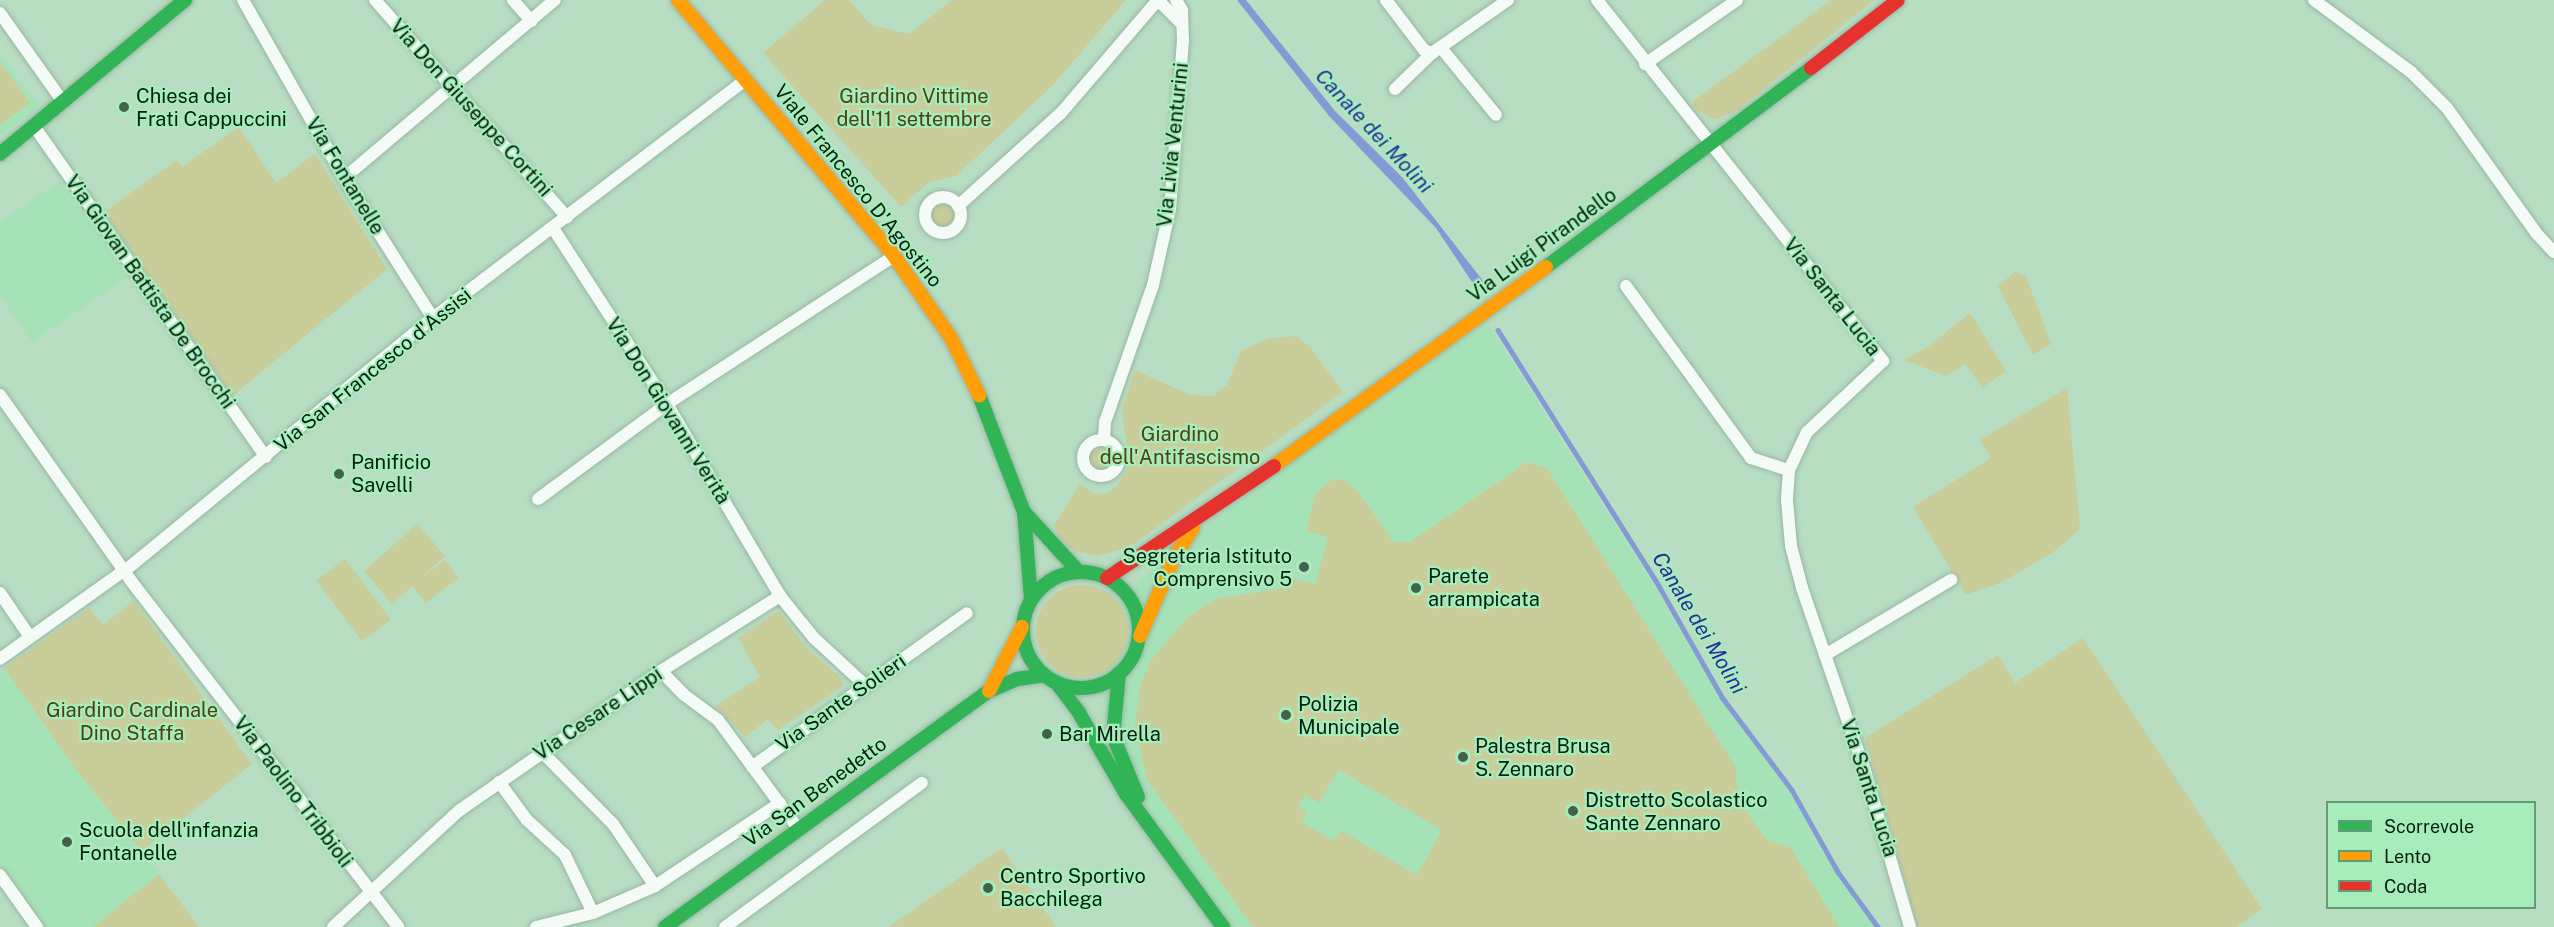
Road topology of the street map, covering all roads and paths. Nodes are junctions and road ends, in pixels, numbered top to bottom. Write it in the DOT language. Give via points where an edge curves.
graph roads {
  1 [pos="184,0"];
  2 [pos="243,0"];
  3 [pos="375,0"];
  4 [pos="513,0"];
  5 [pos="555,0"];
  6 [pos="678,0"];
  7 [pos="1158,0"];
  8 [pos="1176,0"];
  9 [pos="1386,0"];
  10 [pos="1508,0"];
  11 [pos="1598,0"];
  12 [pos="1737,0"];
  13 [pos="1898,0"];
  14 [pos="2314,0"];
  15 [pos="0,14"];
  16 [pos="531,21"];
  17 [pos="1180,22"];
  18 [pos="1437,51"];
  19 [pos="1645,64"];
  20 [pos="745,80"];
  21 [pos="452,88"];
  22 [pos="1395,89"];
  23 [pos="63,102"];
  24 [pos="1496,115"];
  25 [pos="34,126"];
  26 [pos="1711,147"];
  27 [pos="0,154"];
  28 [pos="344,178"];
  29 [pos="958,206"];
  30 [pos="567,217"];
  31 [pos="553,228"];
  32 [pos="2554,252"];
  33 [pos="894,255"];
  34 [pos="1626,286"];
  35 [pos="433,318"];
  36 [pos="0,395"];
  37 [pos="667,404"];
  38 [pos="1104,440"];
  39 [pos="266,457"];
  40 [pos="1789,470"];
  41 [pos="538,499"];
  42 [pos="1024,513"];
  43 [pos="1204,516"];
  44 [pos="124,570"];
  45 [pos="1078,572"];
  46 [pos="1107,578"];
  47 [pos="1951,580"];
  48 [pos="0,593"];
  49 [pos="780,596"];
  50 [pos="1031,599"];
  51 [pos="967,613"];
  52 [pos="1023,626"];
  53 [pos="30,637"];
  54 [pos="1137,643"];
  55 [pos="1825,655"];
  56 [pos="0,659"];
  57 [pos="661,670"];
  58 [pos="1119,674"];
  59 [pos="1050,678"];
  60 [pos="866,686"];
  61 [pos="989,691"];
  62 [pos="1113,736"];
  63 [pos="542,752"];
  64 [pos="1098,752"];
  65 [pos="752,767"];
  66 [pos="499,783"];
  67 [pos="922,783"];
  68 [pos="780,803"];
  69 [pos="797,827"];
  70 [pos="1153,828"];
  71 [pos="0,875"];
  72 [pos="654,886"];
  73 [pos="371,894"];
  74 [pos="593,913"];
  75 [pos="38,927"];
  76 [pos="333,927"];
  77 [pos="398,927"];
  78 [pos="536,927"];
  79 [pos="665,927"];
  80 [pos="725,927"];
  81 [pos="1223,927"];
  82 [pos="1910,927"];
  1 -- 23 [label="street"];
  2 -- 28 [label="street, Via Fontanelle"];
  3 -- 21 [label="street, Via Don Giuseppe Cortini"];
  4 -- 16 [label="street"];
  5 -- 16 [label="street"];
  6 -- 20 [label="street, Viale Francesco D'Agostino"];
  7 -- 17 [label="street"];
  7 -- 29 [label="street" via="1061,113"];
  8 -- 17 [label="street, Via Livia Venturini" via="1182,10"];
  9 -- 18 [label="street" via="1424,50"];
  10 -- 18 [label="street"];
  11 -- 19 [label="street, Via Santa Lucia"];
  12 -- 19 [label="street"];
  13 -- 26 [label="street, Via Luigi Pirandello"];
  14 -- 32 [label="street" via="2411,72 2446,108"];
  15 -- 23 [label="street"];
  16 -- 21 [label="street"];
  17 -- 38 [label="street, Via Livia Venturini" via="1183,41 1179,129 1170,209 1153,285 1105,422"];
  18 -- 22 [label="street"];
  18 -- 24 [label="street"];
  19 -- 26 [label="street, Via Santa Lucia"];
  20 -- 30 [label="street, Via San Francesco d'Assisi"];
  20 -- 33 [label="street, Viale Francesco D'Agostino"];
  21 -- 28 [label="street"];
  21 -- 30 [label="street, Via Don Giuseppe Cortini"];
  23 -- 25 [label="street"];
  25 -- 27 [label="street"];
  25 -- 39 [label="street, Via Giovan Battista De Brocchi"];
  26 -- 40 [label="street, Via Santa Lucia" via="1883,361 1807,432"];
  26 -- 43 [label="street, Via Luigi Pirandello"];
  28 -- 35 [label="street, Via Fontanelle"];
  30 -- 31 [label="street, Via San Francesco d'Assisi"];
  31 -- 35 [label="street, Via San Francesco d'Assisi"];
  31 -- 37 [label="street, Via Don Giovanni Verità"];
  33 -- 37 [label="street"];
  33 -- 42 [label="street, Viale Francesco D'Agostino" via="951,338 973,380"];
  34 -- 40 [label="street" via="1751,458"];
  35 -- 39 [label="street, Via San Francesco d'Assisi"];
  36 -- 44 [label="street, Via Paolino Tribbioli"];
  37 -- 41 [label="street"];
  37 -- 49 [label="street, Via Don Giovanni Verità"];
  39 -- 44 [label="street, Via San Francesco d'Assisi"];
  40 -- 55 [label="street, Via Santa Lucia" via="1791,546"];
  42 -- 45 [label="street, Viale Francesco D'Agostino"];
  42 -- 50 [label="street, Viale Francesco D'Agostino"];
  43 -- 46 [label="street, Via Luigi Pirandello"];
  43 -- 54 [label="street, Via Luigi Pirandello" via="1186,536 1174,558"];
  44 -- 53 [label="street, Via San Francesco d'Assisi"];
  44 -- 73 [label="street, Via Paolino Tribbioli"];
  45 -- 46 [label="street"];
  45 -- 50 [label="street" via="1051,580"];
  46 -- 54 [label="street" via="1133,605"];
  47 -- 55 [label="street"];
  48 -- 53 [label="street"];
  49 -- 57 [label="street, Via Cesare Lippi"];
  49 -- 60 [label="street" via="814,638"];
  50 -- 52 [label="street, Viale Francesco D'Agostino"];
  51 -- 60 [label="street, Via Sante Solieri"];
  52 -- 59 [label="street, Viale Francesco D'Agostino" via="1028,653"];
  52 -- 61 [label="street, Via San Benedetto"];
  53 -- 56 [label="street, Via San Francesco d'Assisi"];
  54 -- 58 [label="street, Viale Francesco D'Agostino"];
  55 -- 82 [label="street, Via Santa Lucia" via="1865,771"];
  57 -- 63 [label="street, Via Cesare Lippi"];
  57 -- 65 [label="street" via="683,694 717,720"];
  58 -- 59 [label="street" via="1088,687"];
  58 -- 62 [label="street, Viale Francesco D'Agostino"];
  59 -- 61 [label="street, Via San Benedetto" via="1017,679"];
  59 -- 64 [label="street, Viale Francesco D'Agostino" via="1079,713"];
  60 -- 65 [label="street, Via Sante Solieri"];
  61 -- 69 [label="street, Via San Benedetto"];
  62 -- 64 [label="street"];
  62 -- 70 [label="street, Viale Francesco D'Agostino"];
  63 -- 66 [label="street, Via Cesare Lippi"];
  63 -- 72 [label="street" via="613,824"];
  64 -- 70 [label="street, Viale Francesco D'Agostino"];
  65 -- 68 [label="street"];
  66 -- 73 [label="street, Via Cesare Lippi" via="460,810"];
  66 -- 74 [label="street" via="526,820 565,855"];
  67 -- 80 [label="street"];
  68 -- 69 [label="street"];
  68 -- 72 [label="street"];
  69 -- 79 [label="street, Via San Benedetto"];
  70 -- 81 [label="street, Viale Francesco D'Agostino"];
  71 -- 75 [label="street"];
  72 -- 74 [label="street"];
  73 -- 76 [label="street, Via Cesare Lippi"];
  73 -- 77 [label="street, Via Paolino Tribbioli"];
  74 -- 78 [label="street"];
}
